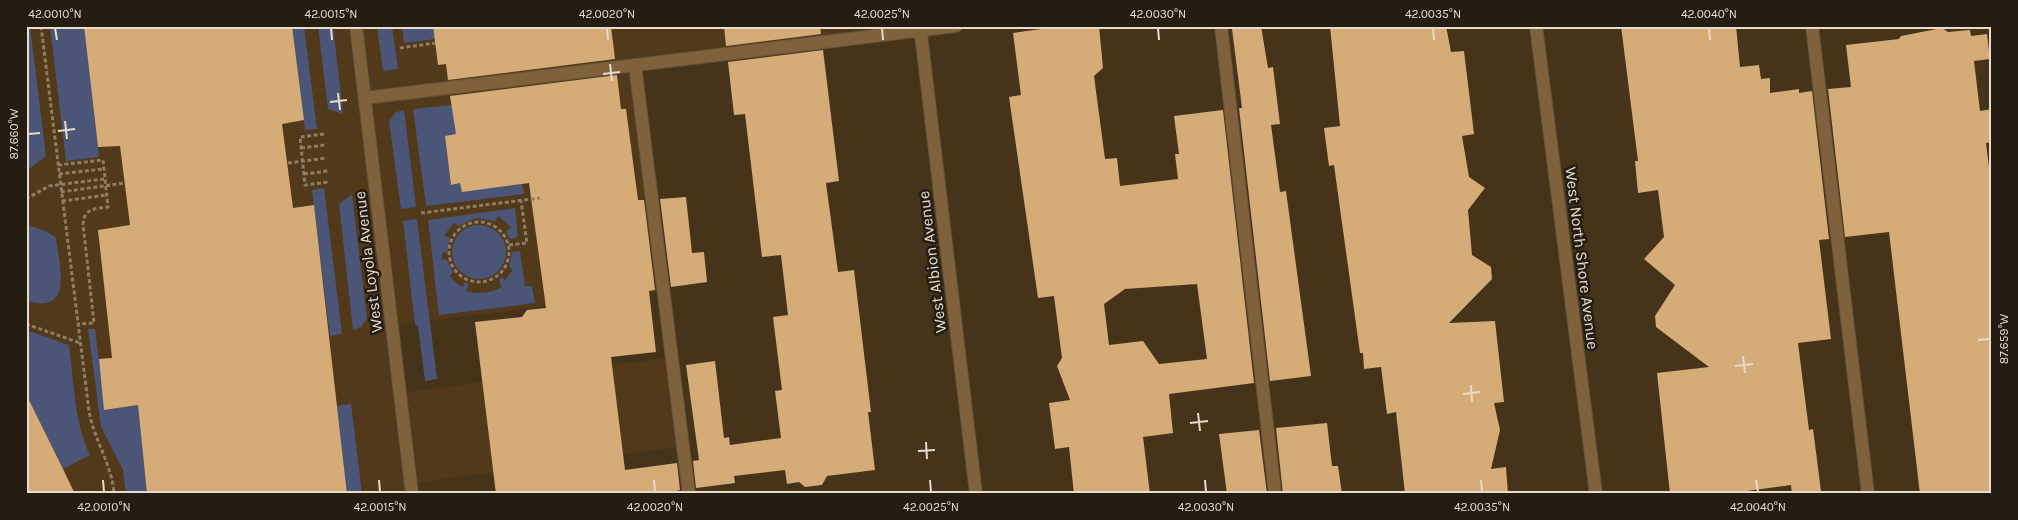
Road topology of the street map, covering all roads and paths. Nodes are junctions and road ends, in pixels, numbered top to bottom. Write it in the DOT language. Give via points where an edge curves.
graph roads {
  1 [pos="41,26"];
  2 [pos="356,26"];
  3 [pos="956,26"];
  4 [pos="1221,26"];
  5 [pos="1536,26"];
  6 [pos="1812,26"];
  7 [pos="920,28"];
  8 [pos="435,44"];
  9 [pos="400,48"];
  10 [pos="635,65"];
  11 [pos="365,98"];
  12 [pos="324,134"];
  13 [pos="325,145"];
  14 [pos="301,148"];
  15 [pos="327,158"];
  16 [pos="302,162"];
  17 [pos="288,163"];
  18 [pos="58,165"];
  19 [pos="103,169"];
  20 [pos="328,171"];
  21 [pos="59,174"];
  22 [pos="304,174"];
  23 [pos="104,178"];
  24 [pos="330,182"];
  25 [pos="125,183"];
  26 [pos="60,184"];
  27 [pos="106,186"];
  28 [pos="61,192"];
  29 [pos="107,195"];
  30 [pos="27,198"];
  31 [pos="540,198"];
  32 [pos="521,200"];
  33 [pos="62,201"];
  34 [pos="421,214"];
  35 [pos="509,245"];
  36 [pos="26,324"];
  37 [pos="78,324"];
  38 [pos="80,343"];
  39 [pos="114,494"];
  40 [pos="412,494"];
  41 [pos="689,494"];
  42 [pos="976,494"];
  43 [pos="1275,494"];
  44 [pos="1596,494"];
  45 [pos="1868,494"];
  1 -- 18 [label="path"];
  2 -- 11 [label="street, West Loyola Avenue"];
  3 -- 7 [label="street"];
  4 -- 43 [label="street"];
  5 -- 44 [label="street, West North Shore Avenue"];
  6 -- 45 [label="street"];
  7 -- 10 [label="street"];
  7 -- 42 [label="street, West Albion Avenue"];
  8 -- 9 [label="path"];
  10 -- 11 [label="street"];
  10 -- 41 [label="street"];
  11 -- 40 [label="street, West Loyola Avenue"];
  12 -- 14 [label="path" via="300,137"];
  13 -- 14 [label="path"];
  14 -- 16 [label="path"];
  15 -- 16 [label="path"];
  16 -- 17 [label="path"];
  16 -- 22 [label="path"];
  18 -- 19 [label="path" via="102,160"];
  18 -- 21 [label="path"];
  19 -- 21 [label="path"];
  19 -- 23 [label="path"];
  20 -- 22 [label="path"];
  21 -- 26 [label="path"];
  22 -- 24 [label="path" via="305,185"];
  23 -- 26 [label="path"];
  23 -- 27 [label="path"];
  25 -- 27 [label="path"];
  26 -- 28 [label="path"];
  26 -- 30 [label="path"];
  27 -- 28 [label="path"];
  27 -- 29 [label="path"];
  28 -- 33 [label="path"];
  29 -- 33 [label="path"];
  29 -- 37 [label="path" via="108,206 92,209 83,219 94,323"];
  31 -- 32 [label="path"];
  32 -- 34 [label="path"];
  32 -- 35 [label="path" via="527,243"];
  33 -- 37 [label="path"];
  35 -- 35 [label="path" via="505,269 489,281 478,283 460,276 453,268 448,249 456,231 465,224 484,221 502,231"];
  36 -- 38 [label="path"];
  37 -- 38 [label="path"];
  38 -- 39 [label="path" via="92,429 109,466"];
}
